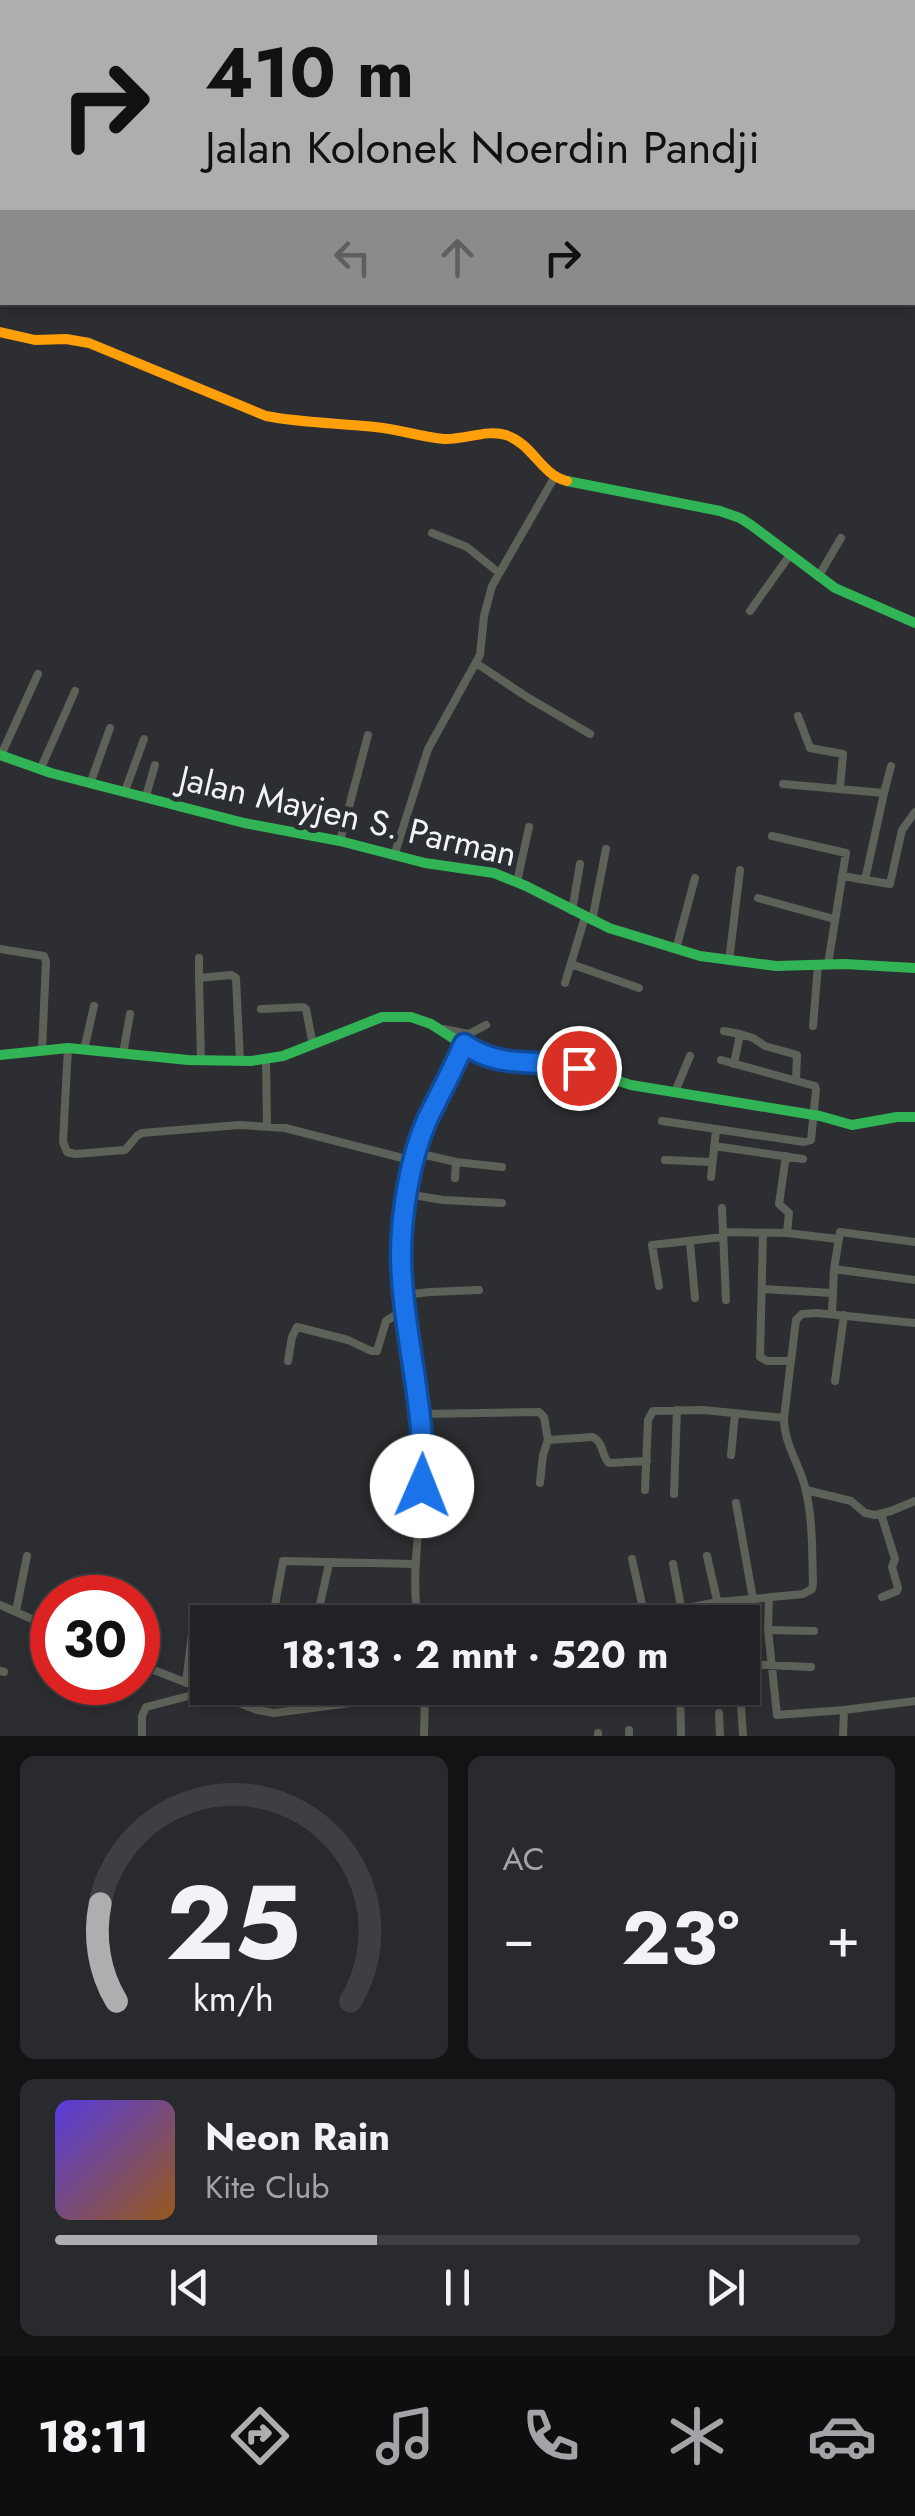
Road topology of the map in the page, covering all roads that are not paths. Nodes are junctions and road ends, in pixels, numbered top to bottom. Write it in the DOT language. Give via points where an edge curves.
graph roads {
  1 [pos="0,332"];
  2 [pos="554,478"];
  3 [pos="432,533"];
  4 [pos="841,538"];
  5 [pos="790,555"];
  6 [pos="499,573"];
  7 [pos="818,577"];
  8 [pos="750,611"];
  9 [pos="915,623"];
  10 [pos="476,664"];
  11 [pos="38,674"];
  12 [pos="75,691"];
  13 [pos="798,716"];
  14 [pos="110,728"];
  15 [pos="590,734"];
  16 [pos="368,735"];
  17 [pos="144,739"];
  18 [pos="0,755"];
  19 [pos="155,765"];
  20 [pos="890,766"];
  21 [pos="40,770"];
  22 [pos="90,784"];
  23 [pos="783,784"];
  24 [pos="840,788"];
  25 [pos="124,791"];
  26 [pos="884,793"];
  27 [pos="146,796"];
  28 [pos="915,812"];
  29 [pos="529,827"];
  30 [pos="772,836"];
  31 [pos="340,841"];
  32 [pos="606,848"];
  33 [pos="394,856"];
  34 [pos="580,864"];
  35 [pos="740,870"];
  36 [pos="842,876"];
  37 [pos="694,878"];
  38 [pos="865,880"];
  39 [pos="517,882"];
  40 [pos="758,898"];
  41 [pos="572,911"];
  42 [pos="588,919"];
  43 [pos="834,919"];
  44 [pos="0,949"];
  45 [pos="676,949"];
  46 [pos="198,958"];
  47 [pos="729,962"];
  48 [pos="571,964"];
  49 [pos="823,965"];
  50 [pos="915,968"];
  51 [pos="199,978"];
  52 [pos="565,983"];
  53 [pos="640,988"];
  54 [pos="94,1006"];
  55 [pos="261,1009"];
  56 [pos="130,1014"];
  57 [pos="486,1025"];
  58 [pos="813,1026"];
  59 [pos="438,1028"];
  60 [pos="724,1031"];
  61 [pos="740,1034"];
  62 [pos="464,1044"];
  63 [pos="313,1045"];
  64 [pos="68,1048"];
  65 [pos="42,1050"];
  66 [pos="84,1050"];
  67 [pos="0,1055"];
  68 [pos="123,1055"];
  69 [pos="690,1056"];
  70 [pos="266,1058"];
  71 [pos="201,1060"];
  72 [pos="721,1060"];
  73 [pos="240,1061"];
  74 [pos="734,1064"];
  75 [pos="796,1080"];
  76 [pos="675,1092"];
  77 [pos="813,1115"];
  78 [pos="915,1117"];
  79 [pos="662,1121"];
  80 [pos="267,1126"];
  81 [pos="716,1130"];
  82 [pos="714,1146"];
  83 [pos="786,1156"];
  84 [pos="416,1157"];
  85 [pos="803,1159"];
  86 [pos="665,1160"];
  87 [pos="456,1162"];
  88 [pos="712,1162"];
  89 [pos="502,1167"];
  90 [pos="711,1177"];
  91 [pos="455,1178"];
  92 [pos="408,1194"];
  93 [pos="502,1203"];
  94 [pos="722,1208"];
  95 [pos="763,1232"];
  96 [pos="788,1233"];
  97 [pos="723,1234"];
  98 [pos="838,1239"];
  99 [pos="690,1242"];
  100 [pos="915,1242"];
  101 [pos="834,1268"];
  102 [pos="915,1280"];
  103 [pos="659,1286"];
  104 [pos="762,1289"];
  105 [pos="479,1290"];
  106 [pos="832,1293"];
  107 [pos="404,1295"];
  108 [pos="695,1298"];
  109 [pos="726,1300"];
  110 [pos="832,1313"];
  111 [pos="844,1315"];
  112 [pos="406,1316"];
  113 [pos="915,1323"];
  114 [pos="288,1361"];
  115 [pos="791,1362"];
  116 [pos="835,1381"];
  117 [pos="677,1410"];
  118 [pos="421,1414"];
  119 [pos="734,1414"];
  120 [pos="784,1418"];
  121 [pos="548,1440"];
  122 [pos="731,1455"];
  123 [pos="647,1461"];
  124 [pos="540,1483"];
  125 [pos="645,1490"];
  126 [pos="806,1490"];
  127 [pos="674,1494"];
  128 [pos="915,1500"];
  129 [pos="736,1503"];
  130 [pos="880,1514"];
  131 [pos="27,1556"];
  132 [pos="706,1556"];
  133 [pos="632,1559"];
  134 [pos="329,1564"];
  135 [pos="416,1564"];
  136 [pos="673,1564"];
  137 [pos="882,1597"];
  138 [pos="753,1598"];
  139 [pos="769,1598"];
  140 [pos="718,1602"];
  141 [pos="0,1605"];
  142 [pos="275,1605"];
  143 [pos="320,1605"];
  144 [pos="417,1605"];
  145 [pos="642,1605"];
  146 [pos="680,1605"];
  147 [pos="702,1605"];
  148 [pos="719,1605"];
  149 [pos="16,1611"];
  150 [pos="30,1618"];
  151 [pos="768,1630"];
  152 [pos="814,1631"];
  153 [pos="190,1650"];
  154 [pos="760,1665"];
  155 [pos="772,1665"];
  156 [pos="810,1668"];
  157 [pos="160,1673"];
  158 [pos="186,1683"];
  159 [pos="190,1684"];
  160 [pos="190,1695"];
  161 [pos="915,1702"];
  162 [pos="245,1705"];
  163 [pos="258,1705"];
  164 [pos="336,1705"];
  165 [pos="425,1705"];
  166 [pos="680,1705"];
  167 [pos="741,1705"];
  168 [pos="257,1710"];
  169 [pos="844,1710"];
  170 [pos="719,1713"];
  171 [pos="142,1736"];
  172 [pos="424,1736"];
  173 [pos="681,1736"];
  174 [pos="720,1736"];
  175 [pos="744,1736"];
  176 [pos="843,1736"];
  1 -- 2 [label="street" via="89,343 279,419 447,439 506,434"];
  2 -- 5 [label="street" via="730,514"];
  2 -- 6 [label="street"];
  3 -- 6 [label="street" via="467,546"];
  4 -- 7 [label="street"];
  5 -- 7 [label="street"];
  5 -- 8 [label="street"];
  6 -- 10 [label="street" via="486,603"];
  7 -- 9 [label="street"];
  10 -- 15 [label="street"];
  10 -- 33 [label="street" via="428,749"];
  11 -- 18 [label="street"];
  12 -- 21 [label="street"];
  13 -- 24 [label="street" via="810,748 843,754"];
  14 -- 22 [label="street"];
  16 -- 31 [label="street"];
  17 -- 25 [label="street"];
  18 -- 21 [label="street, Jalan Mayjen S. Parman"];
  19 -- 27 [label="street"];
  20 -- 26 [label="street"];
  21 -- 22 [label="street, Jalan Mayjen S. Parman"];
  22 -- 25 [label="street, Jalan Mayjen S. Parman"];
  23 -- 24 [label="street"];
  24 -- 26 [label="street"];
  25 -- 27 [label="street, Jalan Mayjen S. Parman"];
  26 -- 38 [label="street"];
  27 -- 31 [label="street, Jalan Mayjen S. Parman" via="244,824"];
  28 -- 38 [label="street" via="902,830 890,884"];
  29 -- 39 [label="street"];
  30 -- 36 [label="street" via="844,852"];
  31 -- 33 [label="street, Jalan Mayjen S. Parman"];
  32 -- 42 [label="street"];
  33 -- 39 [label="street, Jalan Mayjen S. Parman"];
  34 -- 41 [label="street"];
  35 -- 47 [label="street"];
  36 -- 38 [label="street"];
  36 -- 43 [label="street"];
  37 -- 45 [label="street"];
  39 -- 41 [label="street, Jalan Mayjen S. Parman"];
  40 -- 43 [label="street"];
  41 -- 42 [label="street, Jalan Mayjen S. Parman"];
  42 -- 45 [label="street, Jalan Mayjen S. Parman"];
  42 -- 48 [label="street"];
  43 -- 49 [label="street"];
  44 -- 65 [label="street" via="44,956"];
  45 -- 47 [label="street, Jalan Mayjen S. Parman"];
  46 -- 51 [label="street"];
  47 -- 49 [label="street, Jalan Mayjen S. Parman"];
  48 -- 52 [label="street"];
  48 -- 53 [label="street"];
  49 -- 50 [label="street, Jalan Mayjen S. Parman"];
  49 -- 58 [label="street"];
  51 -- 71 [label="street"];
  51 -- 73 [label="street" via="236,978"];
  54 -- 66 [label="street"];
  55 -- 63 [label="street" via="304,1007"];
  56 -- 68 [label="street"];
  57 -- 59 [label="street" via="469,1034"];
  59 -- 62 [label="street"];
  59 -- 63 [label="street" via="410,1017 382,1017"];
  60 -- 61 [label="street"];
  61 -- 74 [label="street"];
  61 -- 75 [label="street" via="797,1055"];
  62 -- 76 [label="street" via="495,1060 566,1064"];
  62 -- 84 [label="street"];
  63 -- 70 [label="street"];
  64 -- 65 [label="street"];
  64 -- 66 [label="street"];
  64 -- 80 [label="street" via="62,1142 67,1152 125,1150 142,1134"];
  65 -- 67 [label="street"];
  66 -- 68 [label="street"];
  68 -- 71 [label="street"];
  69 -- 76 [label="street"];
  70 -- 73 [label="street"];
  70 -- 80 [label="street"];
  71 -- 73 [label="street"];
  72 -- 74 [label="street"];
  74 -- 75 [label="street"];
  75 -- 77 [label="street" via="815,1086"];
  76 -- 77 [label="street"];
  77 -- 78 [label="street" via="860,1125"];
  77 -- 81 [label="street" via="809,1142"];
  79 -- 81 [label="street"];
  80 -- 84 [label="street"];
  81 -- 82 [label="street"];
  82 -- 83 [label="street"];
  82 -- 88 [label="street"];
  83 -- 85 [label="street"];
  83 -- 96 [label="street" via="779,1204 789,1213"];
  84 -- 87 [label="street"];
  84 -- 92 [label="street"];
  86 -- 88 [label="street"];
  87 -- 89 [label="street"];
  87 -- 91 [label="street"];
  88 -- 90 [label="street"];
  92 -- 93 [label="street"];
  92 -- 107 [label="street"];
  94 -- 97 [label="street"];
  95 -- 96 [label="street"];
  95 -- 97 [label="street"];
  95 -- 104 [label="street"];
  96 -- 98 [label="street"];
  97 -- 99 [label="street"];
  97 -- 109 [label="street"];
  98 -- 100 [label="street" via="843,1232"];
  98 -- 101 [label="street"];
  99 -- 103 [label="street" via="652,1245"];
  99 -- 108 [label="street"];
  101 -- 102 [label="street"];
  101 -- 106 [label="street"];
  104 -- 106 [label="street"];
  104 -- 115 [label="street" via="760,1357"];
  105 -- 107 [label="street"];
  106 -- 110 [label="street"];
  107 -- 112 [label="street"];
  110 -- 111 [label="street"];
  110 -- 115 [label="street" via="798,1316"];
  111 -- 113 [label="street"];
  111 -- 116 [label="street"];
  112 -- 114 [label="street" via="386,1321 377,1351 298,1326"];
  112 -- 118 [label="street"];
  115 -- 120 [label="street"];
  117 -- 119 [label="street"];
  117 -- 123 [label="street" via="650,1414"];
  117 -- 127 [label="street"];
  118 -- 121 [label="street" via="539,1412"];
  118 -- 135 [label="street"];
  119 -- 120 [label="street"];
  119 -- 122 [label="street"];
  120 -- 126 [label="street"];
  121 -- 123 [label="street" via="593,1437 609,1463"];
  121 -- 124 [label="street"];
  123 -- 125 [label="street"];
  126 -- 130 [label="street"];
  126 -- 139 [label="street" via="813,1586 803,1594"];
  128 -- 130 [label="street"];
  129 -- 138 [label="street"];
  130 -- 137 [label="street" via="898,1588"];
  131 -- 149 [label="street"];
  132 -- 140 [label="street"];
  133 -- 145 [label="street"];
  134 -- 135 [label="street"];
  134 -- 142 [label="street" via="284,1562"];
  134 -- 143 [label="street"];
  135 -- 144 [label="street"];
  136 -- 146 [label="street"];
  138 -- 139 [label="street"];
  138 -- 140 [label="street"];
  139 -- 151 [label="street"];
  140 -- 147 [label="street"];
  140 -- 148 [label="street"];
  141 -- 149 [label="street"];
  149 -- 150 [label="street"];
  151 -- 152 [label="street"];
  151 -- 155 [label="street"];
  153 -- 158 [label="street"];
  154 -- 155 [label="street"];
  155 -- 156 [label="street"];
  155 -- 169 [label="street" via="777,1714"];
  157 -- 158 [label="street"];
  158 -- 159 [label="street"];
  160 -- 171 [label="street" via="146,1707"];
  161 -- 169 [label="street"];
  162 -- 168 [label="street"];
  163 -- 168 [label="street"];
  164 -- 168 [label="street"];
  165 -- 172 [label="street"];
  166 -- 173 [label="street"];
  167 -- 175 [label="street"];
  169 -- 176 [label="street"];
  170 -- 174 [label="street"];
}
